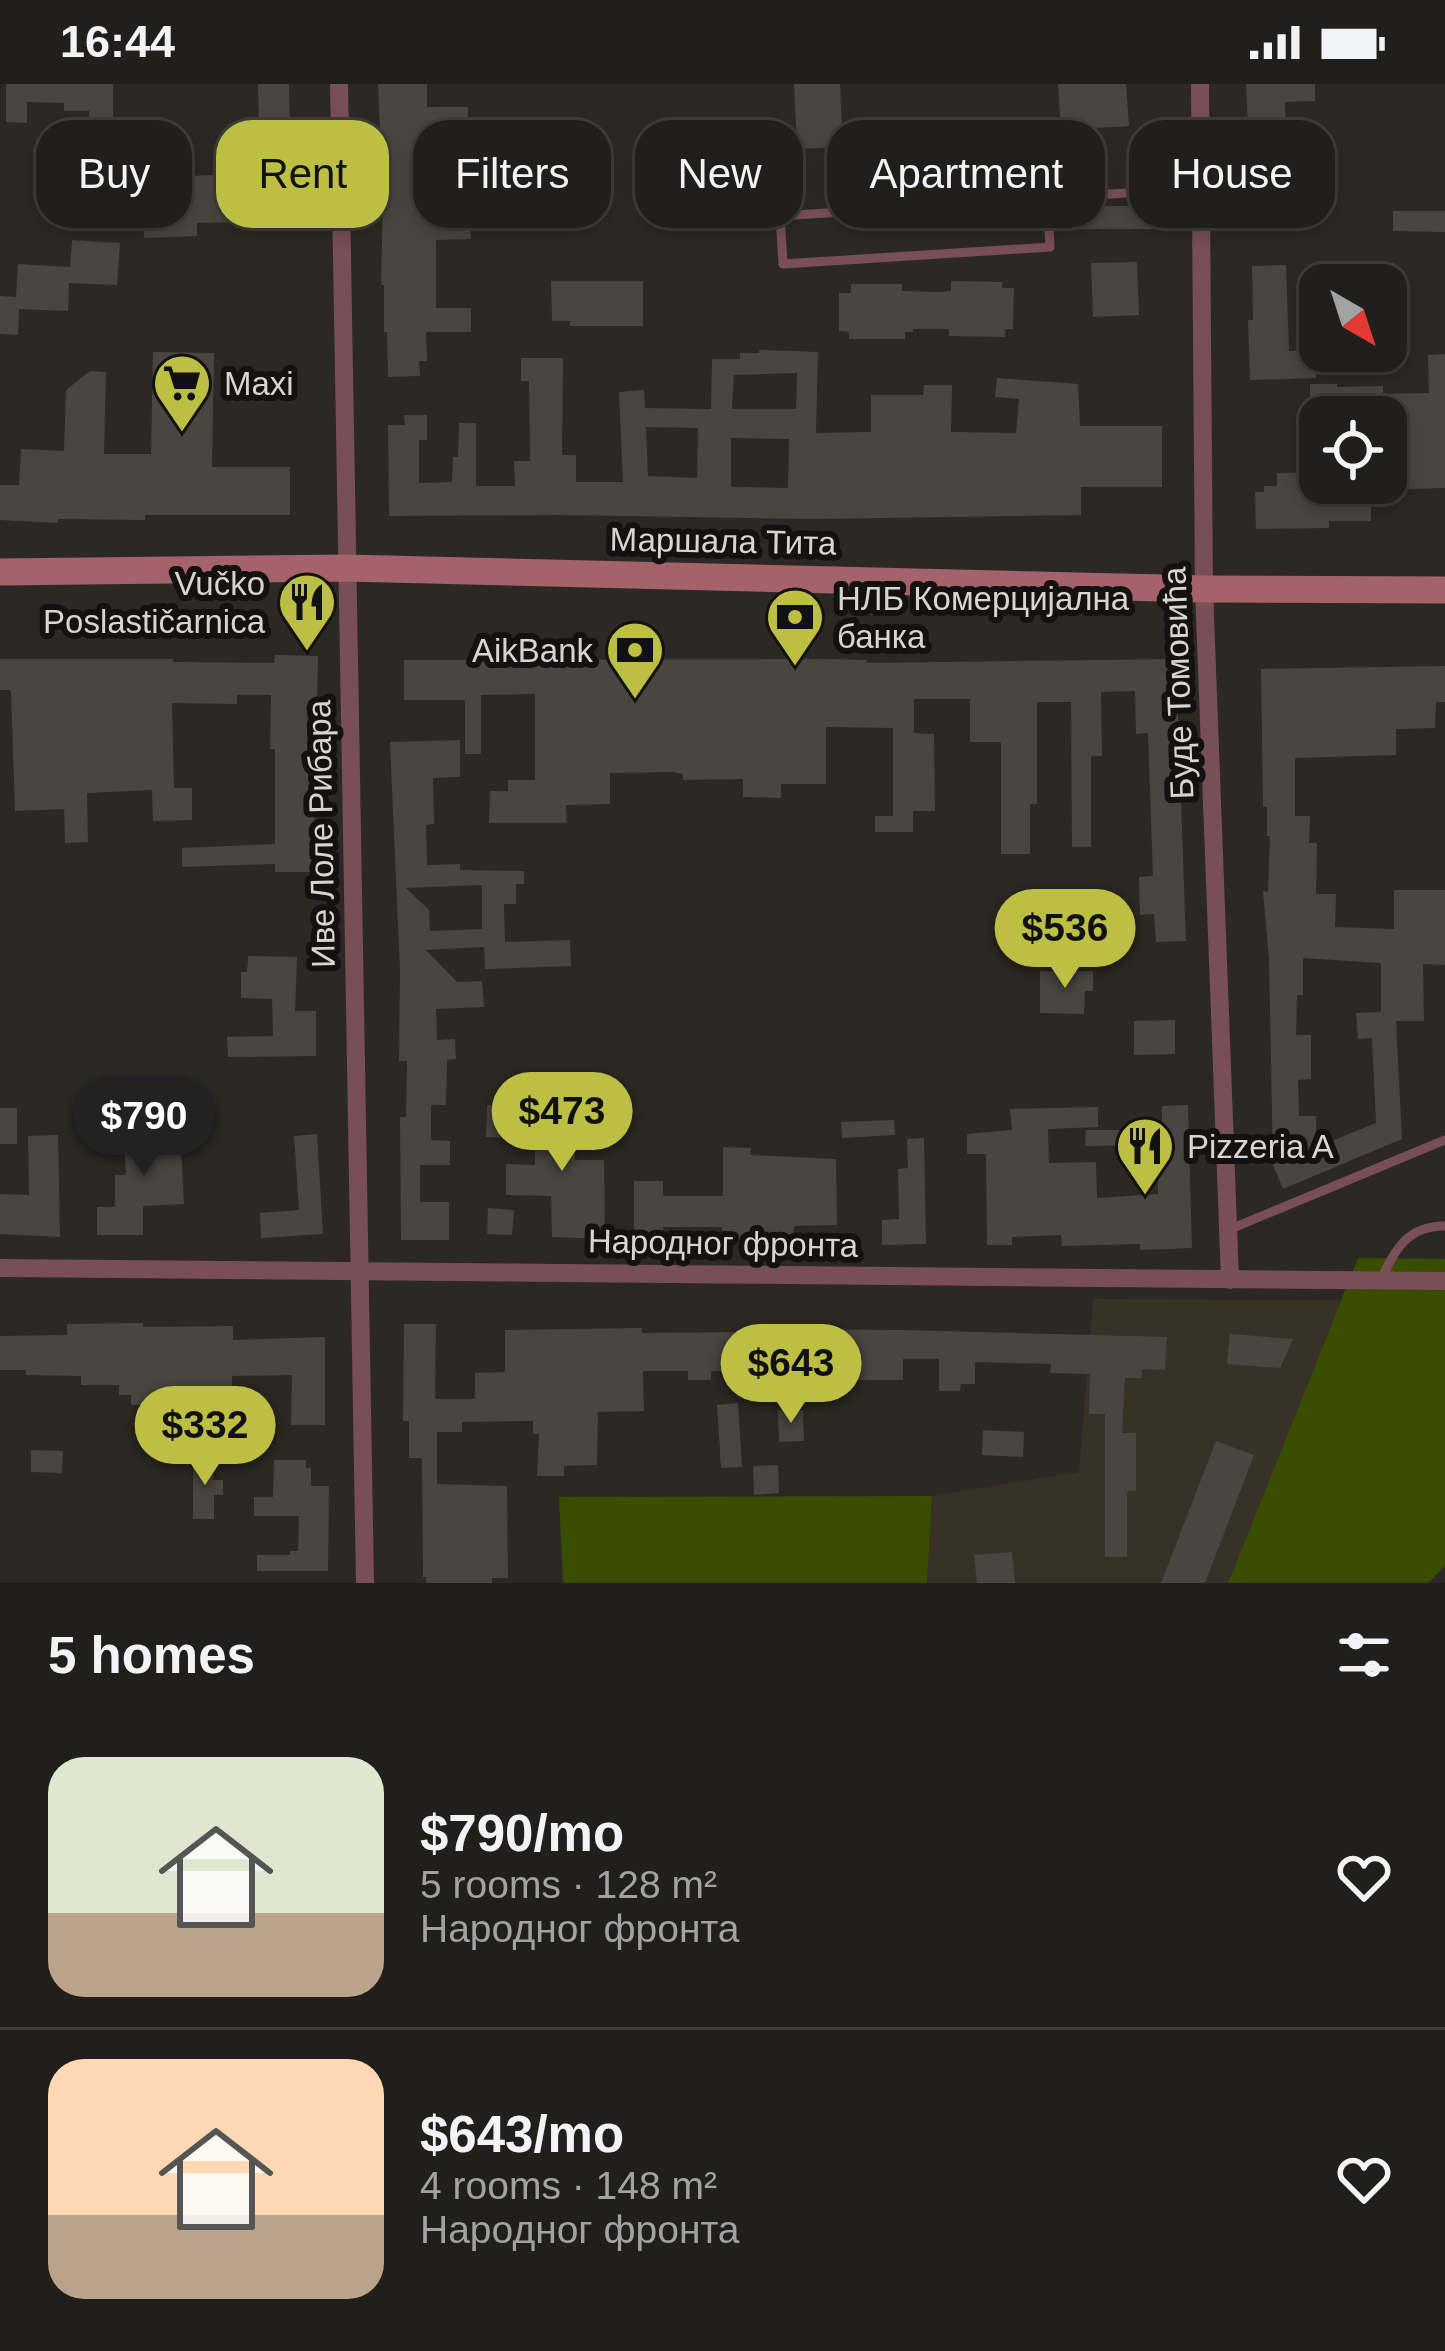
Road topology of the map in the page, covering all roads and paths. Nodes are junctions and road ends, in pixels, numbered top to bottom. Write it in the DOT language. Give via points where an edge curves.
graph roads {
  1 [pos="339,84"];
  2 [pos="1200,84"];
  3 [pos="340,120"];
  4 [pos="1201,120"];
  5 [pos="1047,199"];
  6 [pos="342,228"];
  7 [pos="1202,228"];
  8 [pos="347,568"];
  9 [pos="0,572"];
  10 [pos="1204,589"];
  11 [pos="1445,590"];
  12 [pos="1445,1140"];
  13 [pos="1445,1226"];
  14 [pos="1228,1230"];
  15 [pos="0,1268"];
  16 [pos="359,1269"];
  17 [pos="1230,1280"];
  18 [pos="1380,1281"];
  19 [pos="1445,1281"];
  20 [pos="364,1583"];
  1 -- 3 [label="street, Иве Лоле Рибара"];
  2 -- 4 [label="street, Буде Томовића"];
  5 -- 5 [label="lane" via="780,216 783,264 1050,247"];
  6 -- 8 [label="street, Иве Лоле Рибара"];
  7 -- 10 [label="street, Буде Томовића"];
  8 -- 9 [label="street, Маршала Тита"];
  8 -- 10 [label="street, Маршала Тита"];
  8 -- 16 [label="street, Иве Лоле Рибара"];
  10 -- 11 [label="street, Маршала Тита"];
  10 -- 14 [label="street, Буде Томовића"];
  12 -- 14 [label="lane"];
  13 -- 18 [label="lane" via="1398,1244"];
  14 -- 17 [label="street, Буде Томовића"];
  15 -- 16 [label="street, Народног фронта"];
  16 -- 17 [label="street, Народног фронта"];
  16 -- 20 [label="street, Иве Лоле Рибара"];
  17 -- 18 [label="street, Народног фронта"];
  18 -- 19 [label="street, Народног фронта"];
}
